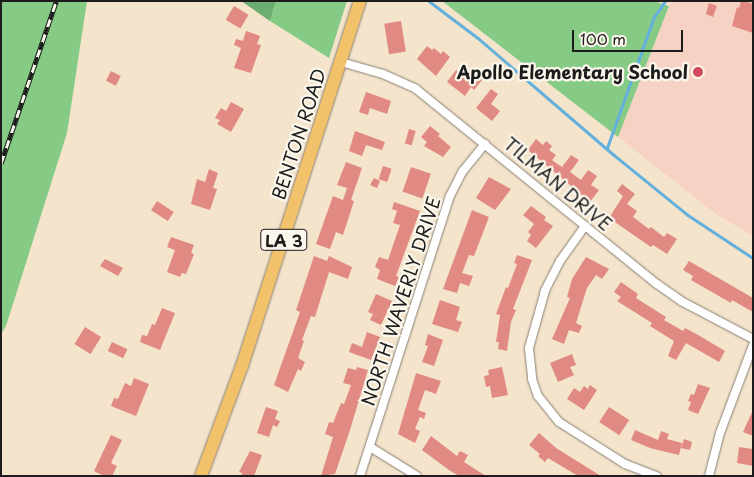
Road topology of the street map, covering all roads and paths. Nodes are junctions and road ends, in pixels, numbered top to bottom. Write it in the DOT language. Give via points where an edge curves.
graph roads {
  1 [pos="360,1"];
  2 [pos="341,62"];
  3 [pos="485,144"];
  4 [pos="585,226"];
  5 [pos="753,339"];
  6 [pos="753,345"];
  7 [pos="370,446"];
  8 [pos="201,476"];
  9 [pos="360,476"];
  10 [pos="417,476"];
  11 [pos="658,476"];
  12 [pos="709,476"];
  1 -- 2 [label="main road, BENTON ROAD / LA 3"];
  2 -- 3 [label="street, TILMAN DRIVE" via="383,74 416,89"];
  2 -- 8 [label="main road, BENTON ROAD / LA 3" via="242,366"];
  3 -- 4 [label="street, TILMAN DRIVE"];
  3 -- 7 [label="street, NORTH WAVERLY DRIVE" via="463,171 450,196"];
  4 -- 5 [label="street, TILMAN DRIVE" via="668,292"];
  4 -- 11 [label="street" via="560,261 545,291 529,348 532,379 538,396 558,422 625,464"];
  6 -- 12 [label="street" via="720,433"];
  7 -- 9 [label="street, NORTH WAVERLY DRIVE"];
  7 -- 10 [label="street"];
}
